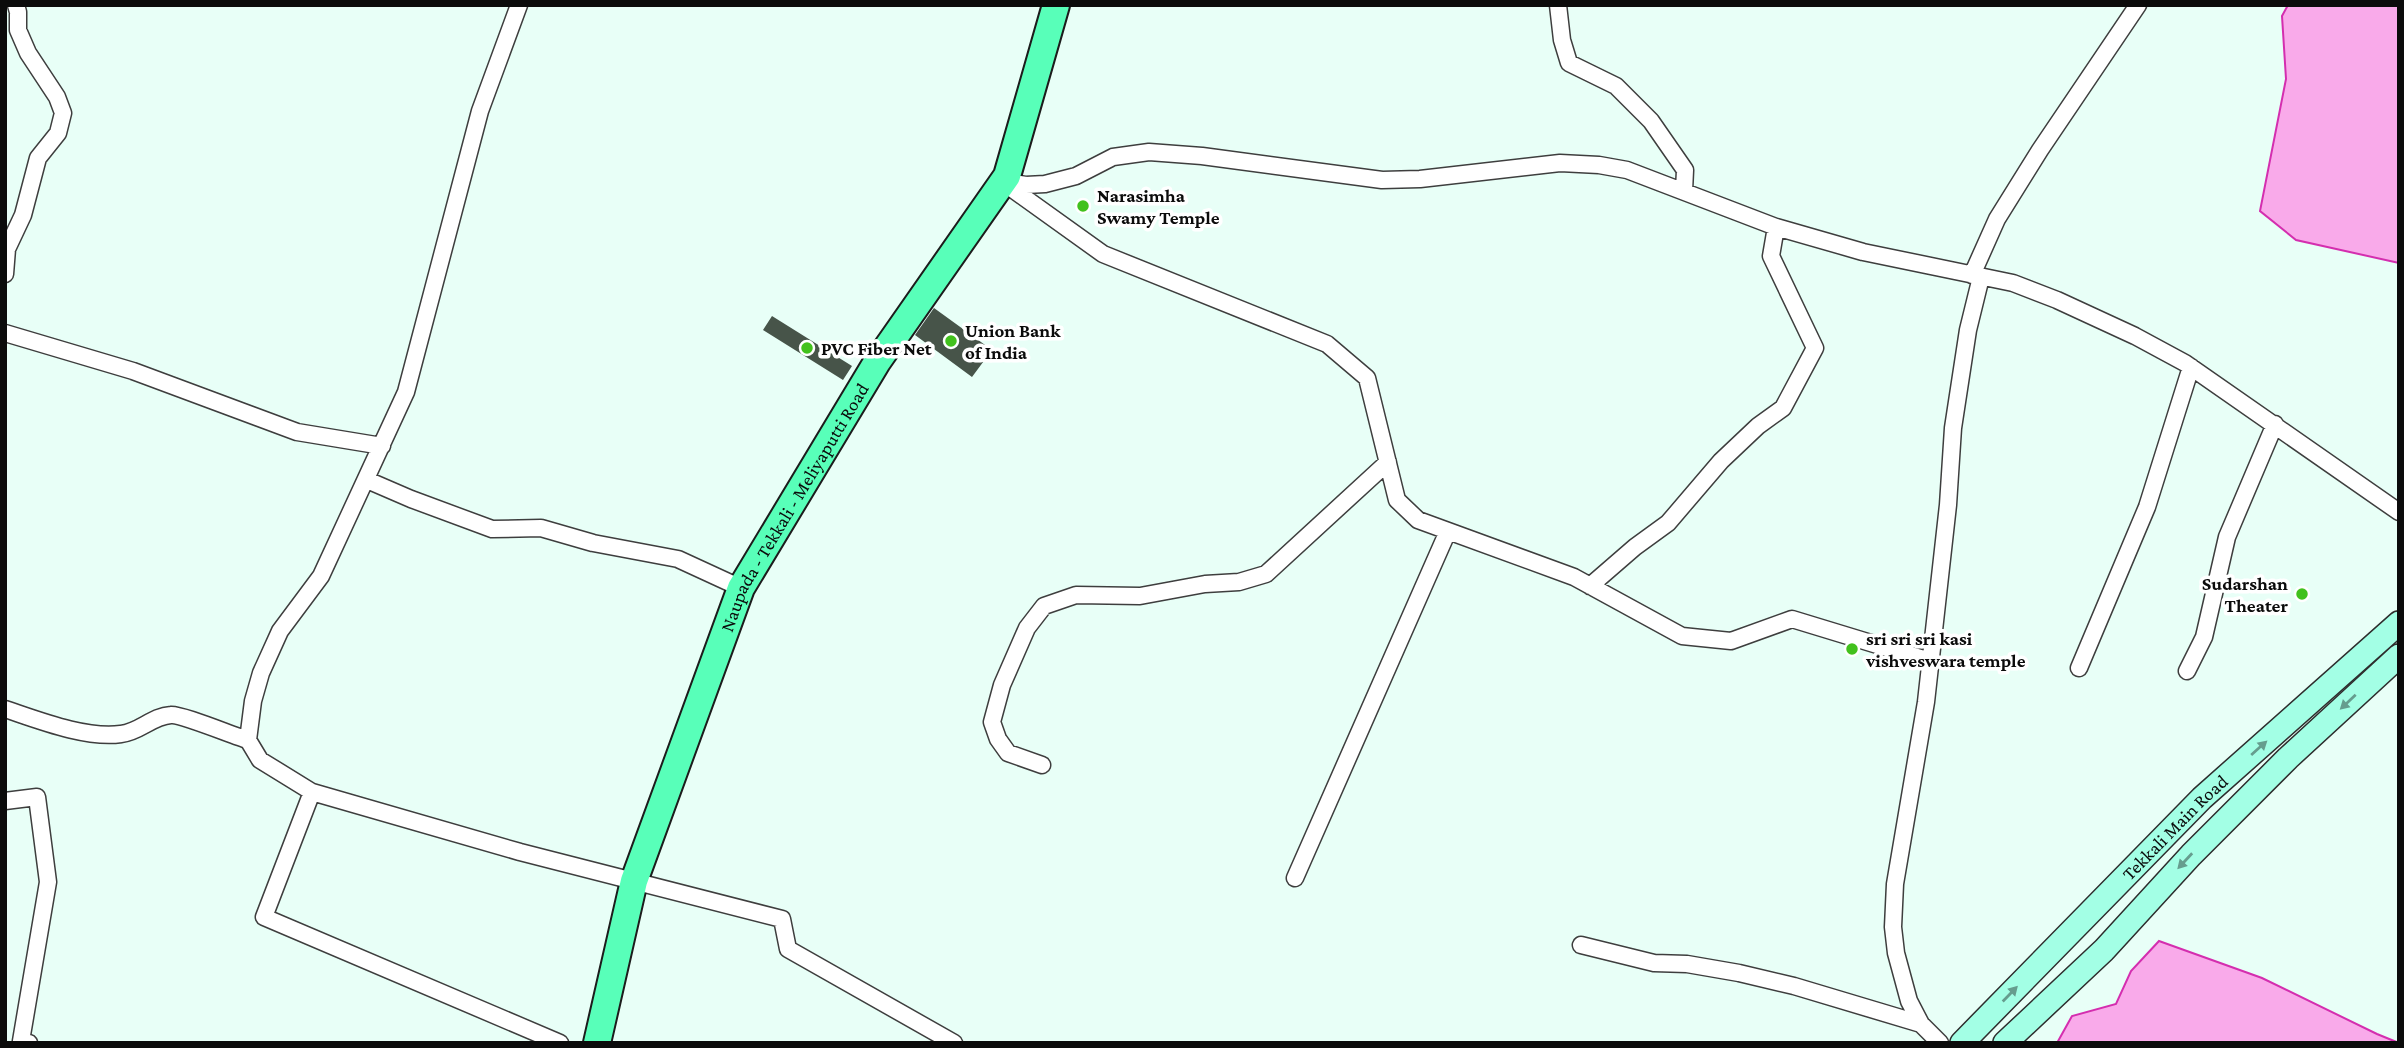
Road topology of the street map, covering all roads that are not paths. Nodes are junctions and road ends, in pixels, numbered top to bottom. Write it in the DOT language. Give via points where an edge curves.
graph roads {
  1 [pos="16,5"];
  2 [pos="519,5"];
  3 [pos="1056,5"];
  4 [pos="1558,5"];
  5 [pos="2138,5"];
  6 [pos="1002,181"];
  7 [pos="1684,191"];
  8 [pos="1776,226"];
  9 [pos="5,274"];
  10 [pos="1977,276"];
  11 [pos="5,334"];
  12 [pos="2191,368"];
  13 [pos="2275,424"];
  14 [pos="382,446"];
  15 [pos="1388,462"];
  16 [pos="367,480"];
  17 [pos="2399,512"];
  18 [pos="1448,531"];
  19 [pos="1590,586"];
  20 [pos="741,587"];
  21 [pos="2399,623"];
  22 [pos="2399,656"];
  23 [pos="1930,661"];
  24 [pos="2079,668"];
  25 [pos="2188,671"];
  26 [pos="5,709"];
  27 [pos="248,740"];
  28 [pos="1042,765"];
  29 [pos="312,792"];
  30 [pos="5,801"];
  31 [pos="1295,877"];
  32 [pos="634,881"];
  33 [pos="1581,945"];
  34 [pos="1921,1024"];
  35 [pos="23,1042"];
  36 [pos="559,1043"];
  37 [pos="597,1043"];
  38 [pos="954,1043"];
  39 [pos="1940,1043"];
  40 [pos="1962,1043"];
  41 [pos="2006,1043"];
  1 -- 9 [label="street" via="18,30 28,53 63,113 58,134 38,158 23,215 7,249"];
  2 -- 14 [label="street" via="480,111 406,392"];
  3 -- 6 [label="main road, Naupada - Tekkali - Meliyaputti Road"];
  4 -- 7 [label="street" via="1569,63 1616,86 1651,121 1685,170"];
  5 -- 10 [label="street" via="1997,219"];
  6 -- 7 [label="street" via="1045,184 1076,176 1113,157 1149,152 1382,180 1560,163 1599,165"];
  6 -- 15 [label="street" via="1103,254 1327,344 1367,378"];
  6 -- 20 [label="main road, Naupada - Tekkali - Meliyaputti Road" via="877,362"];
  7 -- 8 [label="street"];
  8 -- 10 [label="street" via="1863,252"];
  8 -- 19 [label="street" via="1771,256 1815,348 1783,408 1721,461 1668,523"];
  10 -- 12 [label="street" via="2013,283 2057,300 2136,336"];
  10 -- 23 [label="street" via="1953,428"];
  11 -- 14 [label="street" via="133,370 298,432"];
  12 -- 13 [label="street"];
  12 -- 24 [label="street" via="2147,507"];
  13 -- 17 [label="street"];
  13 -- 25 [label="street" via="2227,537 2204,637"];
  14 -- 16 [label="street"];
  15 -- 18 [label="street" via="1397,500 1419,520"];
  15 -- 28 [label="street" via="1266,574 1140,596 1076,595 1044,606 1027,628 1002,685 992,722 1008,753"];
  16 -- 20 [label="street" via="492,529 541,528 678,559"];
  16 -- 27 [label="street" via="321,576 280,631 261,673"];
  18 -- 19 [label="street"];
  18 -- 31 [label="street"];
  19 -- 23 [label="street" via="1682,636 1731,641 1793,619"];
  20 -- 32 [label="main road, Naupada - Tekkali - Meliyaputti Road"];
  40 -- 21 [label="main road, Tekkali Main Road, one-way" via="2202,798"];
  22 -- 41 [label="main road, Tekkali Main Road, one-way" via="2278,767 2104,950"];
  23 -- 34 [label="street" via="1895,884 1893,927 1909,1001"];
  26 -- 27 [label="street" via="67,729 120,735 172,714"];
  27 -- 29 [label="street" via="260,760"];
  29 -- 32 [label="street"];
  29 -- 36 [label="street" via="264,917"];
  30 -- 35 [label="street" via="37,797 48,882"];
  32 -- 37 [label="main road, Naupada - Tekkali - Meliyaputti Road"];
  32 -- 38 [label="street" via="782,919 788,949"];
  33 -- 34 [label="street" via="1654,964 1739,973"];
  34 -- 39 [label="street"];
}
